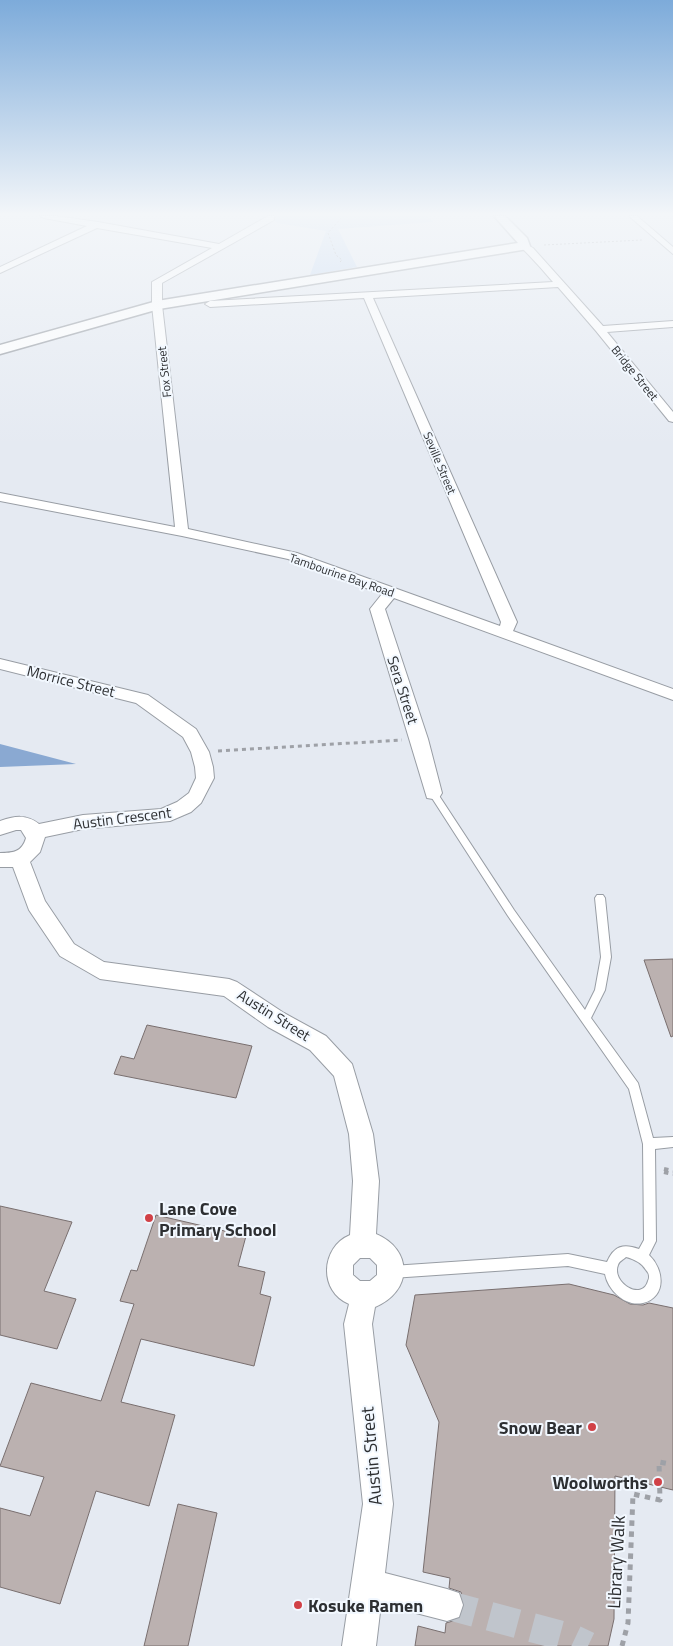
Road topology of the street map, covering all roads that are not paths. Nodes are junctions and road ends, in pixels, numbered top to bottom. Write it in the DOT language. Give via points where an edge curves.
graph roads {
  1 [pos="157,293"];
  2 [pos="234,293"];
  3 [pos="291,293"];
  4 [pos="390,293"];
  5 [pos="568,293"];
  6 [pos="367,294"];
  7 [pos="296,299"];
  8 [pos="210,304"];
  9 [pos="157,305"];
  10 [pos="673,324"];
  11 [pos="600,329"];
  12 [pos="0,350"];
  13 [pos="673,419"];
  14 [pos="0,497"];
  15 [pos="182,532"];
  16 [pos="391,592"];
  17 [pos="505,632"];
  18 [pos="0,664"];
  19 [pos="673,695"];
  20 [pos="142,699"];
  21 [pos="433,793"];
  22 [pos="0,828"];
  23 [pos="36,832"];
  24 [pos="10,859"];
  25 [pos="600,898"];
  26 [pos="586,1019"];
  27 [pos="673,1142"];
  28 [pos="649,1144"];
  29 [pos="363,1244"];
  30 [pos="642,1256"];
  31 [pos="610,1269"];
  32 [pos="390,1272"];
  33 [pos="364,1296"];
  34 [pos="368,1585"];
  35 [pos="447,1606"];
  36 [pos="359,1646"];
  1 -- 9 [label="street, Fox Street"];
  2 -- 9 [label="main road"];
  3 -- 7 [label="street"];
  4 -- 6 [label="street"];
  5 -- 11 [label="street, Bridge Street"];
  6 -- 7 [label="street"];
  6 -- 17 [label="street, Seville Street" via="509,622"];
  7 -- 8 [label="street"];
  9 -- 12 [label="main road"];
  9 -- 15 [label="street, Fox Street"];
  10 -- 11 [label="street"];
  11 -- 13 [label="street, Bridge Street"];
  14 -- 15 [label="street, Tambourine Bay Road"];
  15 -- 16 [label="street, Tambourine Bay Road" via="292,556"];
  16 -- 17 [label="street, Tambourine Bay Road"];
  16 -- 21 [label="street, Sera Street" via="377,609"];
  17 -- 19 [label="street, Tambourine Bay Road"];
  18 -- 20 [label="street, Morrice Street"];
  20 -- 23 [label="street, Austin Crescent" via="190,733 200,752 205,778 196,798 164,816 84,822"];
  21 -- 26 [label="lane" via="511,913"];
  22 -- 23 [label="street" via="19,824"];
  23 -- 24 [label="street" via="36,844 29,852"];
  24 -- 29 [label="street, Austin Street" via="67,950 100,970 229,988 276,1020 318,1043 344,1070 361,1134 366,1181"];
  25 -- 26 [label="lane" via="606,957 600,990"];
  26 -- 28 [label="lane" via="634,1087"];
  27 -- 28 [label="lane"];
  28 -- 30 [label="lane" via="650,1241"];
  29 -- 32 [label="street" via="382,1251"];
  29 -- 33 [label="street" via="343,1256 340,1274 348,1289"];
  30 -- 31 [label="lane" via="625,1251 617,1254"];
  30 -- 31 [label="lane" via="649,1262 655,1279 653,1287 641,1299 622,1294"];
  31 -- 32 [label="lane" via="568,1260"];
  32 -- 33 [label="street" via="379,1292"];
  33 -- 34 [label="street, Austin Street" via="358,1324 378,1504"];
  34 -- 35 [label="street"];
  34 -- 36 [label="street, Austin Street"];
}
